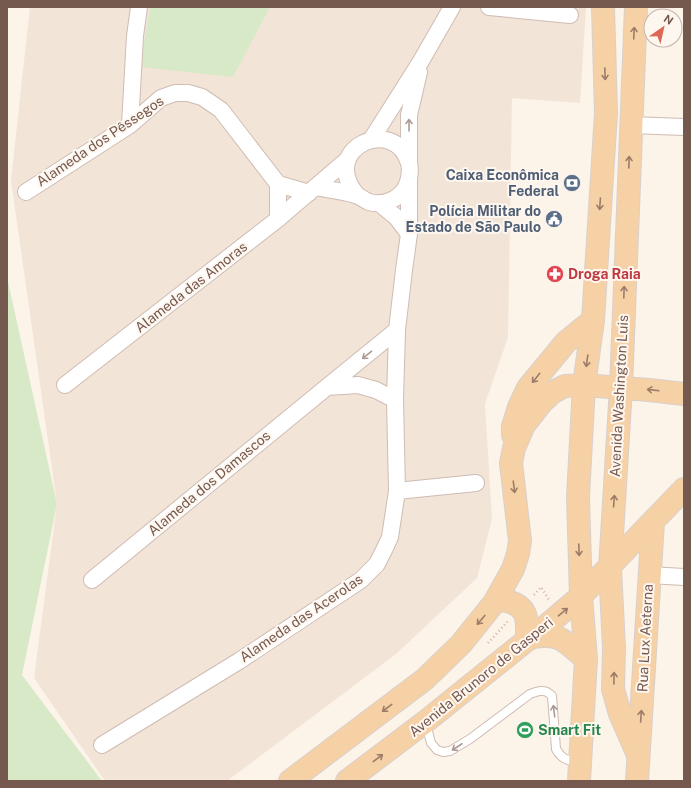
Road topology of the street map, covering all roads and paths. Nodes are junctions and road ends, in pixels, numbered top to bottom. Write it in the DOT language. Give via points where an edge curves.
graph roads {
  1 [pos="139,7"];
  2 [pos="452,7"];
  3 [pos="489,7"];
  4 [pos="603,7"];
  5 [pos="636,7"];
  6 [pos="570,15"];
  7 [pos="421,61"];
  8 [pos="130,125"];
  9 [pos="630,125"];
  10 [pos="684,127"];
  11 [pos="371,140"];
  12 [pos="348,158"];
  13 [pos="409,172"];
  14 [pos="278,184"];
  15 [pos="313,190"];
  16 [pos="26,192"];
  17 [pos="357,195"];
  18 [pos="379,203"];
  19 [pos="278,219"];
  20 [pos="409,234"];
  21 [pos="593,320"];
  22 [pos="397,330"];
  23 [pos="65,385"];
  24 [pos="584,385"];
  25 [pos="327,387"];
  26 [pos="621,387"];
  27 [pos="684,394"];
  28 [pos="395,400"];
  29 [pos="582,422"];
  30 [pos="514,448"];
  31 [pos="476,483"];
  32 [pos="684,489"];
  33 [pos="397,491"];
  34 [pos="653,522"];
  35 [pos="612,533"];
  36 [pos="610,568"];
  37 [pos="649,575"];
  38 [pos="684,577"];
  39 [pos="92,580"];
  40 [pos="581,596"];
  41 [pos="494,603"];
  42 [pos="530,638"];
  43 [pos="586,659"];
  44 [pos="425,722"];
  45 [pos="102,745"];
  46 [pos="638,755"];
  47 [pos="579,772"];
  48 [pos="290,781"];
  49 [pos="347,781"];
  50 [pos="636,781"];
  1 -- 8 [label="street"];
  2 -- 7 [label="street"];
  3 -- 6 [label="street"];
  4 -- 21 [label="main road, one-way" via="606,113"];
  9 -- 5 [label="main road, Avenida Washington Luis, one-way"];
  7 -- 11 [label="street"];
  13 -- 7 [label="street, Alameda das Acerolas, one-way" via="409,115"];
  8 -- 14 [label="street, Alameda dos Pêssegos" via="161,98 175,93 202,97 221,110"];
  8 -- 16 [label="street, Alameda dos Pêssegos"];
  9 -- 10 [label="street"];
  26 -- 9 [label="main road, Avenida Washington Luis, one-way"];
  11 -- 12 [label="street" via="362,143"];
  11 -- 13 [label="street" via="395,144 404,152"];
  12 -- 15 [label="street, Alameda das Amoras"];
  12 -- 17 [label="street" via="347,178 350,188"];
  13 -- 18 [label="street" via="405,189 389,201"];
  13 -- 20 [label="street, Alameda das Acerolas"];
  14 -- 15 [label="street"];
  14 -- 19 [label="street"];
  15 -- 17 [label="street"];
  15 -- 19 [label="street, Alameda das Amoras"];
  17 -- 18 [label="street" via="364,200"];
  18 -- 20 [label="street" via="396,217"];
  19 -- 23 [label="street, Alameda das Amoras"];
  20 -- 22 [label="street, Alameda das Acerolas"];
  21 -- 24 [label="main road, one-way"];
  21 -- 30 [label="main road, one-way" via="566,342 528,388 513,426"];
  22 -- 25 [label="street, Alameda dos Damascos, one-way"];
  22 -- 28 [label="street, Alameda das Acerolas"];
  24 -- 26 [label="main road"];
  24 -- 29 [label="main road"];
  24 -- 30 [label="main road" via="564,386 542,402 524,425"];
  25 -- 28 [label="street" via="358,385 376,390"];
  25 -- 39 [label="street, Alameda dos Damascos"];
  27 -- 26 [label="main road, one-way"];
  35 -- 26 [label="main road, Avenida Washington Luis, one-way"];
  28 -- 33 [label="street, Alameda das Acerolas"];
  29 -- 35 [label="main road" via="588,456 588,525 591,531 598,535"];
  29 -- 40 [label="main road, one-way" via="578,497"];
  30 -- 41 [label="main road, one-way" via="511,463 520,541 513,569"];
  31 -- 33 [label="street"];
  32 -- 34 [label="main road, Avenida Brunoro de Gasperi"];
  33 -- 45 [label="street, Alameda das Acerolas" via="390,537 377,564 361,580 239,661"];
  34 -- 36 [label="main road, Avenida Brunoro de Gasperi"];
  34 -- 37 [label="main road, Rua Lux Aeterna"];
  35 -- 36 [label="main road, Avenida Washington Luis"];
  36 -- 40 [label="main road, Avenida Brunoro de Gasperi"];
  46 -- 36 [label="main road, Avenida Washington Luis, one-way" via="620,714 613,688"];
  37 -- 38 [label="street"];
  46 -- 37 [label="main road, Rua Lux Aeterna, one-way"];
  42 -- 40 [label="main road, Avenida Brunoro de Gasperi, one-way"];
  40 -- 43 [label="main road"];
  41 -- 42 [label="main road" via="500,600 521,608 528,623"];
  41 -- 48 [label="main road, one-way" via="461,644 425,679"];
  42 -- 43 [label="main road" via="548,635 557,637"];
  42 -- 44 [label="main road, Avenida Brunoro de Gasperi"];
  43 -- 47 [label="main road"];
  47 -- 44 [label="lane, one-way" via="560,756 556,749 552,696 549,692 540,690 530,694 450,752 437,750 431,743"];
  49 -- 44 [label="main road, Avenida Brunoro de Gasperi, one-way"];
  46 -- 50 [label="main road, Avenida Washington Luis"];
}
